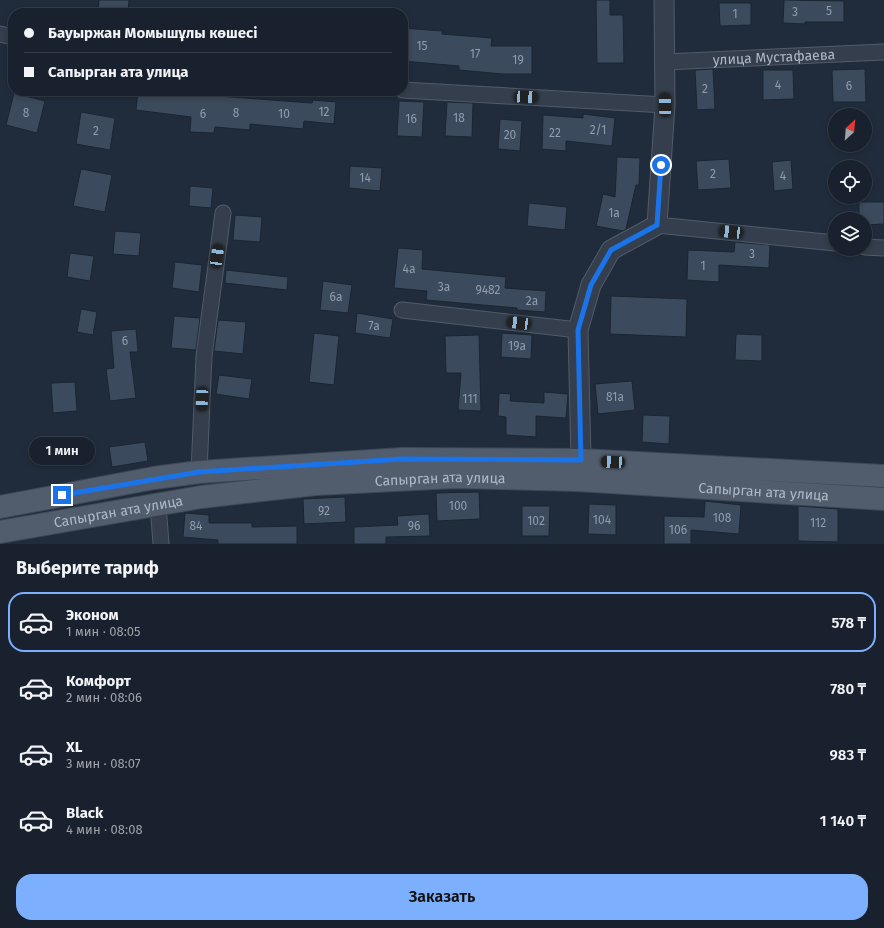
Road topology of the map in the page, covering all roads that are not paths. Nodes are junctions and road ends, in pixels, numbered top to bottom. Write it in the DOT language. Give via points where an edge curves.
graph roads {
  1 [pos="664,0"];
  2 [pos="884,52"];
  3 [pos="664,62"];
  4 [pos="408,90"];
  5 [pos="665,105"];
  6 [pos="223,213"];
  7 [pos="657,225"];
  8 [pos="828,242"];
  9 [pos="872,247"];
  10 [pos="884,248"];
  11 [pos="402,310"];
  12 [pos="578,330"];
  13 [pos="581,460"];
  14 [pos="199,472"];
  15 [pos="884,476"];
  16 [pos="884,499"];
  17 [pos="158,504"];
  18 [pos="0,506"];
  19 [pos="0,532"];
  20 [pos="161,544"];
  1 -- 3 [label="street"];
  2 -- 3 [label="street, улица Мустафаева"];
  3 -- 5 [label="street"];
  4 -- 5 [label="street"];
  5 -- 7 [label="street"];
  6 -- 14 [label="street" via="204,356"];
  7 -- 8 [label="street"];
  7 -- 12 [label="street" via="611,250 591,285"];
  9 -- 10 [label="street"];
  11 -- 12 [label="street"];
  12 -- 13 [label="street"];
  13 -- 14 [label="main road, Сапырган ата улица" via="402,459"];
  13 -- 15 [label="main road, Сапырган ата улица"];
  14 -- 18 [label="main road, Сапырган ата улица"];
  16 -- 17 [label="main road, Сапырган ата улица" via="577,480 454,477 316,484"];
  17 -- 19 [label="main road, Сапырган ата улица"];
  17 -- 20 [label="street"];
}
